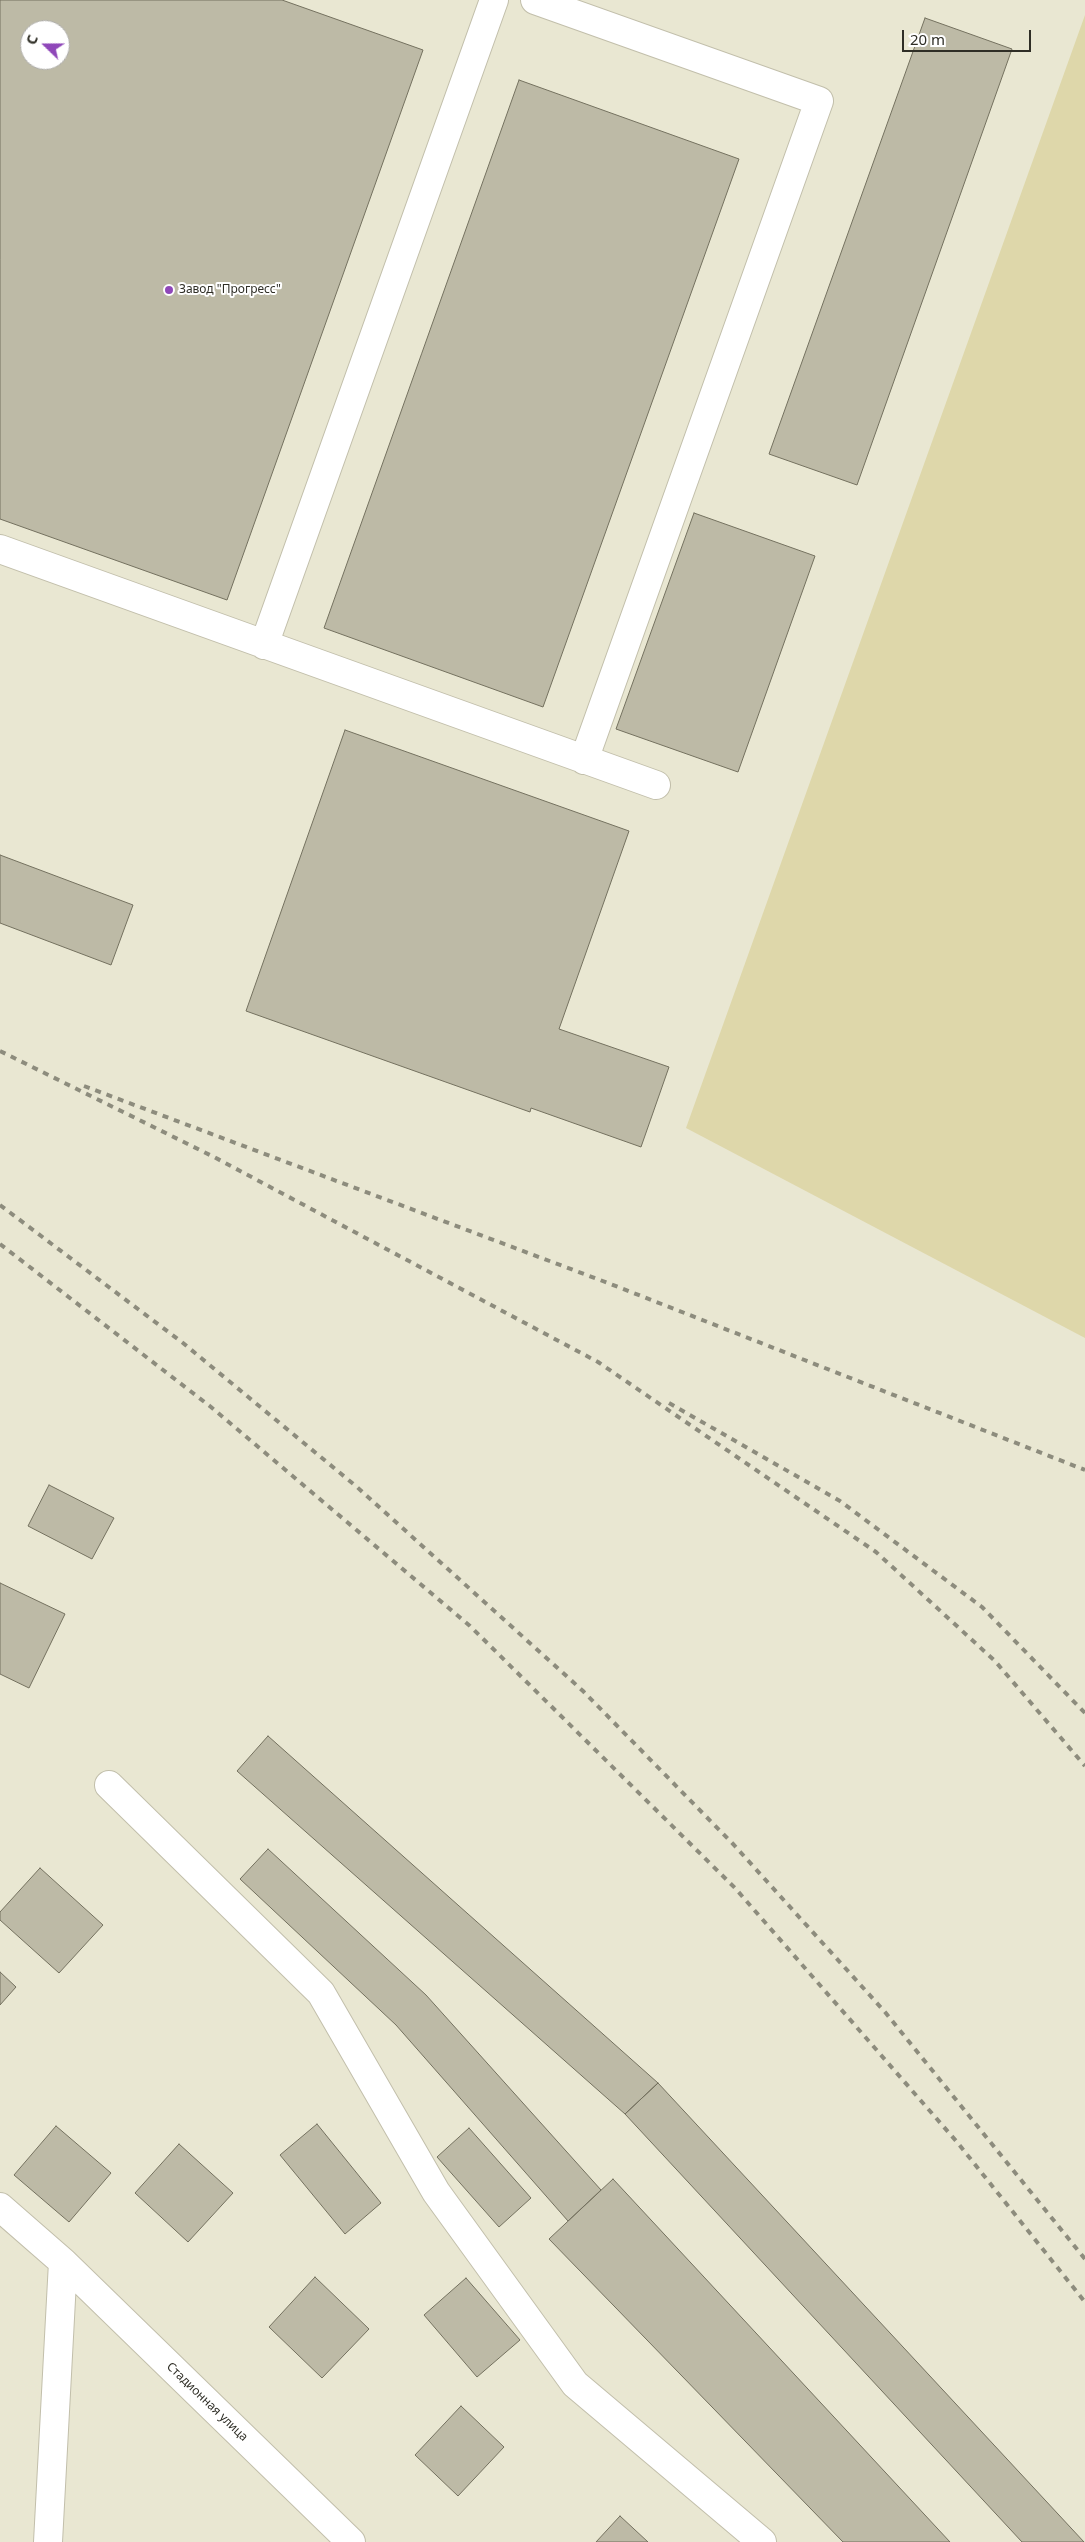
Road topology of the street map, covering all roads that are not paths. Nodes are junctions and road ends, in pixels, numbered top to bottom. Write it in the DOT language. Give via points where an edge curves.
graph roads {
  1 [pos="494,0"];
  2 [pos="535,0"];
  3 [pos="0,549"];
  4 [pos="264,644"];
  5 [pos="584,760"];
  6 [pos="656,785"];
  7 [pos="109,1785"];
  8 [pos="0,2207"];
  9 [pos="63,2262"];
  10 [pos="48,2542"];
  11 [pos="351,2542"];
  12 [pos="762,2542"];
  1 -- 4 [label="street"];
  2 -- 5 [label="street" via="819,101"];
  3 -- 4 [label="street"];
  4 -- 5 [label="street"];
  5 -- 6 [label="street"];
  7 -- 12 [label="street" via="321,1992 436,2192 575,2384"];
  8 -- 9 [label="street, Стадионная улица"];
  9 -- 10 [label="street"];
  9 -- 11 [label="street, Стадионная улица"];
}
